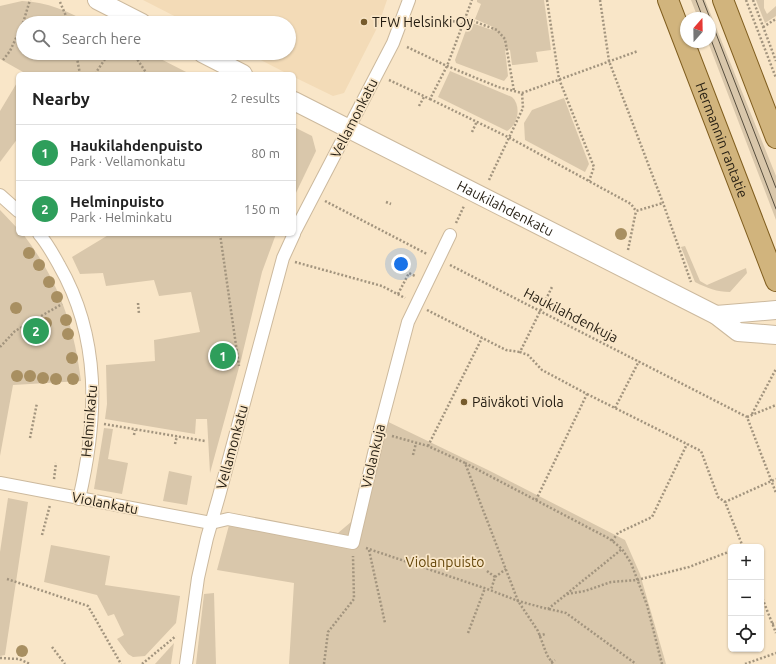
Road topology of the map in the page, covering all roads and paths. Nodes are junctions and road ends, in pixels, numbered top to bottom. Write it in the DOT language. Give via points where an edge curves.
graph roads {
  1 [pos="30,0"];
  2 [pos="97,0"];
  3 [pos="408,0"];
  4 [pos="472,0"];
  5 [pos="547,0"];
  6 [pos="600,0"];
  7 [pos="668,0"];
  8 [pos="723,0"];
  9 [pos="746,0"];
  10 [pos="752,0"];
  11 [pos="60,2"];
  12 [pos="25,16"];
  13 [pos="66,16"];
  14 [pos="128,16"];
  15 [pos="465,18"];
  16 [pos="776,19"];
  17 [pos="453,21"];
  18 [pos="463,25"];
  19 [pos="763,27"];
  20 [pos="16,38"];
  21 [pos="406,47"];
  22 [pos="638,51"];
  23 [pos="3,60"];
  24 [pos="77,60"];
  25 [pos="104,60"];
  26 [pos="137,60"];
  27 [pos="216,60"];
  28 [pos="776,61"];
  29 [pos="609,62"];
  30 [pos="447,66"];
  31 [pos="80,72"];
  32 [pos="96,72"];
  33 [pos="145,72"];
  34 [pos="239,72"];
  35 [pos="776,78"];
  36 [pos="559,79"];
  37 [pos="402,86"];
  38 [pos="514,91"];
  39 [pos="522,92"];
  40 [pos="424,97"];
  41 [pos="430,100"];
  42 [pos="296,102"];
  43 [pos="419,106"];
  44 [pos="477,121"];
  45 [pos="349,129"];
  46 [pos="472,132"];
  47 [pos="510,138"];
  48 [pos="776,138"];
  49 [pos="489,180"];
  50 [pos="590,181"];
  51 [pos="0,195"];
  52 [pos="314,195"];
  53 [pos="386,202"];
  54 [pos="663,203"];
  55 [pos="391,204"];
  56 [pos="16,209"];
  57 [pos="636,210"];
  58 [pos="296,230"];
  59 [pos="450,235"];
  60 [pos="40,236"];
  61 [pos="220,236"];
  62 [pos="293,236"];
  63 [pos="628,250"];
  64 [pos="438,259"];
  65 [pos="299,265"];
  66 [pos="411,274"];
  67 [pos="776,281"];
  68 [pos="691,282"];
  69 [pos="552,287"];
  70 [pos="398,294"];
  71 [pos="63,303"];
  72 [pos="138,303"];
  73 [pos="416,304"];
  74 [pos="541,310"];
  75 [pos="776,310"];
  76 [pos="139,314"];
  77 [pos="716,315"];
  78 [pos="776,335"];
  79 [pos="482,338"];
  80 [pos="0,347"];
  81 [pos="520,352"];
  82 [pos="639,361"];
  83 [pos="776,369"];
  84 [pos="241,372"];
  85 [pos="587,394"];
  86 [pos="37,403"];
  87 [pos="776,405"];
  88 [pos="615,408"];
  89 [pos="752,414"];
  90 [pos="747,417"];
  91 [pos="102,423"];
  92 [pos="135,430"];
  93 [pos="379,432"];
  94 [pos="134,435"];
  95 [pos="177,436"];
  96 [pos="30,438"];
  97 [pos="205,441"];
  98 [pos="416,443"];
  99 [pos="175,444"];
  100 [pos="687,444"];
  101 [pos="428,446"];
  102 [pos="413,455"];
  103 [pos="465,463"];
  104 [pos="776,479"];
  105 [pos="772,481"];
  106 [pos="0,483"];
  107 [pos="776,493"];
  108 [pos="79,499"];
  109 [pos="536,500"];
  110 [pos="725,502"];
  111 [pos="50,503"];
  112 [pos="211,523"];
  113 [pos="42,535"];
  114 [pos="612,541"];
  115 [pos="353,543"];
  116 [pos="741,544"];
  117 [pos="622,549"];
  118 [pos="369,550"];
  119 [pos="728,552"];
  120 [pos="506,569"];
  121 [pos="487,571"];
  122 [pos="495,577"];
  123 [pos="7,578"];
  124 [pos="637,580"];
  125 [pos="485,588"];
  126 [pos="490,590"];
  127 [pos="567,594"];
  128 [pos="518,601"];
  129 [pos="764,603"];
  130 [pos="548,609"];
  131 [pos="385,623"];
  132 [pos="776,623"];
  133 [pos="772,624"];
  134 [pos="189,633"];
  135 [pos="468,633"];
  136 [pos="545,634"];
  137 [pos="776,634"];
  138 [pos="539,636"];
  139 [pos="52,647"];
  140 [pos="776,653"];
  141 [pos="0,658"];
  142 [pos="555,660"];
  143 [pos="552,663"];
  144 [pos="30,664"];
  145 [pos="65,664"];
  146 [pos="121,664"];
  147 [pos="142,664"];
  148 [pos="186,664"];
  149 [pos="324,664"];
  150 [pos="636,664"];
  151 [pos="662,664"];
  152 [pos="745,664"];
  1 -- 12 [label="path"];
  2 -- 14 [label="street"];
  3 -- 45 [label="street, Vellamonkatu" via="393,43"];
  4 -- 15 [label="path"];
  5 -- 36 [label="path"];
  6 -- 29 [label="path"];
  7 -- 67 [label="main road, Hermannin rantatie"];
  8 -- 48 [label="main road"];
  9 -- 35 [label="path"];
  10 -- 19 [label="path"];
  11 -- 13 [label="path"];
  15 -- 18 [label="path"];
  15 -- 38 [label="path" via="497,30 505,39"];
  16 -- 19 [label="path"];
  17 -- 18 [label="path"];
  18 -- 30 [label="path"];
  19 -- 28 [label="path"];
  20 -- 23 [label="path"];
  21 -- 30 [label="path"];
  22 -- 29 [label="path"];
  24 -- 31 [label="path"];
  25 -- 32 [label="path"];
  26 -- 33 [label="path"];
  27 -- 34 [label="street"];
  29 -- 36 [label="path"];
  29 -- 54 [label="path"];
  30 -- 38 [label="path"];
  30 -- 41 [label="path"];
  36 -- 39 [label="path"];
  36 -- 50 [label="path" via="594,167"];
  37 -- 40 [label="path"];
  38 -- 39 [label="path"];
  39 -- 47 [label="path" via="523,108"];
  40 -- 41 [label="path"];
  40 -- 43 [label="path"];
  41 -- 44 [label="path"];
  42 -- 45 [label="street, Haukilahdenkatu"];
  44 -- 46 [label="path"];
  44 -- 47 [label="path"];
  45 -- 52 [label="street, Vellamonkatu"];
  45 -- 77 [label="street, Haukilahdenkatu"];
  47 -- 49 [label="path"];
  47 -- 50 [label="path"];
  50 -- 57 [label="path"];
  51 -- 56 [label="street"];
  52 -- 58 [label="street, Vellamonkatu"];
  52 -- 64 [label="path, Haukilahdenkuja"];
  53 -- 55 [label="path"];
  54 -- 57 [label="path"];
  54 -- 68 [label="path"];
  57 -- 63 [label="path"];
  59 -- 64 [label="street, Violankuja"];
  60 -- 108 [label="street, Helminkatu" via="68,280 81,311 89,345 93,377 92,420"];
  61 -- 84 [label="path"];
  62 -- 112 [label="street, Vellamonkatu" via="283,258"];
  64 -- 73 [label="street, Violankuja"];
  64 -- 74 [label="path, Haukilahdenkuja"];
  65 -- 70 [label="path" via="382,286"];
  66 -- 70 [label="path" via="409,273"];
  69 -- 74 [label="path"];
  70 -- 73 [label="path"];
  71 -- 80 [label="path" via="15,331"];
  72 -- 76 [label="path"];
  73 -- 79 [label="path"];
  73 -- 93 [label="street, Violankuja" via="408,322"];
  74 -- 81 [label="path"];
  74 -- 82 [label="path, Haukilahdenkuja"];
  75 -- 77 [label="street"];
  77 -- 78 [label="street, Haukilahdenkatu" via="738,332"];
  79 -- 81 [label="path" via="506,350"];
  79 -- 101 [label="path"];
  81 -- 85 [label="path" via="528,355 542,370"];
  82 -- 88 [label="path"];
  82 -- 90 [label="path, Haukilahdenkuja"];
  83 -- 89 [label="path"];
  85 -- 88 [label="path"];
  85 -- 109 [label="path"];
  86 -- 96 [label="path"];
  87 -- 89 [label="path"];
  88 -- 100 [label="path"];
  89 -- 90 [label="path"];
  90 -- 105 [label="path"];
  91 -- 92 [label="path"];
  92 -- 94 [label="path"];
  92 -- 95 [label="path"];
  93 -- 98 [label="path"];
  93 -- 115 [label="street, Violankuja"];
  95 -- 97 [label="path"];
  95 -- 99 [label="path"];
  98 -- 101 [label="path"];
  98 -- 102 [label="path"];
  100 -- 110 [label="path" via="701,451 718,497"];
  100 -- 114 [label="path" via="652,518 618,533"];
  101 -- 103 [label="path"];
  103 -- 109 [label="path"];
  103 -- 120 [label="path"];
  104 -- 105 [label="path"];
  105 -- 107 [label="path"];
  105 -- 110 [label="path"];
  106 -- 108 [label="street, Violankatu"];
  108 -- 112 [label="street, Violankatu"];
  109 -- 114 [label="path"];
  110 -- 116 [label="path"];
  111 -- 113 [label="path"];
  112 -- 115 [label="street" via="228,519"];
  112 -- 134 [label="street, Vellamonkatu"];
  114 -- 117 [label="path"];
  115 -- 118 [label="path"];
  115 -- 149 [label="path" via="354,599 328,632"];
  117 -- 124 [label="path" via="631,563"];
  117 -- 127 [label="path"];
  118 -- 125 [label="path"];
  118 -- 131 [label="path"];
  119 -- 124 [label="path" via="688,567"];
  120 -- 122 [label="path"];
  120 -- 128 [label="path"];
  121 -- 122 [label="path"];
  122 -- 126 [label="path"];
  123 -- 146 [label="path" via="88,606"];
  124 -- 127 [label="path" via="611,582"];
  124 -- 151 [label="path" via="647,605"];
  125 -- 126 [label="path"];
  125 -- 135 [label="path"];
  126 -- 128 [label="path"];
  127 -- 130 [label="path"];
  128 -- 130 [label="path"];
  128 -- 138 [label="path"];
  129 -- 133 [label="path"];
  130 -- 150 [label="path" via="566,613"];
  132 -- 133 [label="path"];
  133 -- 137 [label="path"];
  134 -- 147 [label="path" via="180,632"];
  134 -- 148 [label="street, Vellamonkatu"];
  136 -- 138 [label="path"];
  138 -- 143 [label="path"];
  139 -- 145 [label="path"];
  140 -- 152 [label="path"];
  141 -- 144 [label="path" via="18,658"];
  142 -- 143 [label="path"];
}
